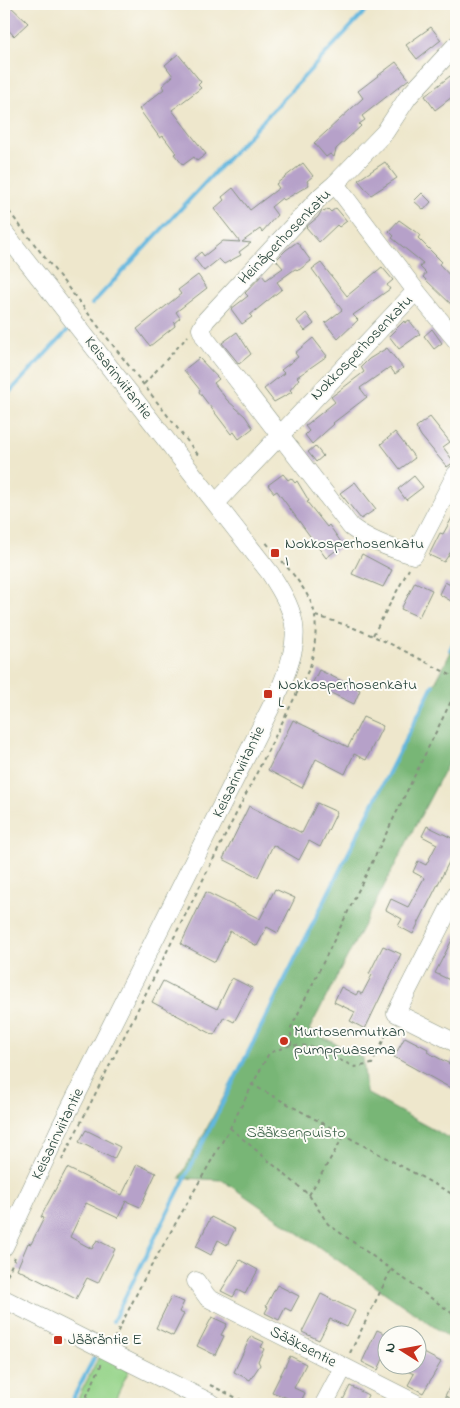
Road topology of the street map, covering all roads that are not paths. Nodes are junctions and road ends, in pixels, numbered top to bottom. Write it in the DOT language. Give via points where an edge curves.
graph roads {
  1 [pos="456,45"];
  2 [pos="335,184"];
  3 [pos="4,232"];
  4 [pos="416,291"];
  5 [pos="456,340"];
  6 [pos="279,436"];
  7 [pos="456,474"];
  8 [pos="216,503"];
  9 [pos="456,895"];
  10 [pos="456,1043"];
  11 [pos="11,1249"];
  12 [pos="196,1281"];
  13 [pos="4,1299"];
  14 [pos="343,1368"];
  15 [pos="213,1404"];
  16 [pos="324,1404"];
  17 [pos="417,1404"];
  1 -- 2 [label="street, Heinäperhosenkatu" via="408,97 384,132"];
  2 -- 4 [label="street, Nokkosperhosenkatu"];
  2 -- 6 [label="street, Heinäperhosenkatu" via="287,232 201,329"];
  3 -- 8 [label="street, Keisarinviitantie"];
  4 -- 5 [label="street"];
  4 -- 6 [label="street, Nokkosperhosenkatu"];
  6 -- 7 [label="street" via="351,527 393,549 414,555"];
  6 -- 8 [label="street, Nokkosperhosenkatu"];
  8 -- 11 [label="street, Keisarinviitantie" via="288,601 296,634 292,660 60,1128"];
  9 -- 10 [label="street" via="396,1013"];
  12 -- 14 [label="street, Sääksentie" via="208,1298"];
  13 -- 15 [label="street"];
  14 -- 16 [label="street"];
  14 -- 17 [label="street, Sääksentie"];
}
